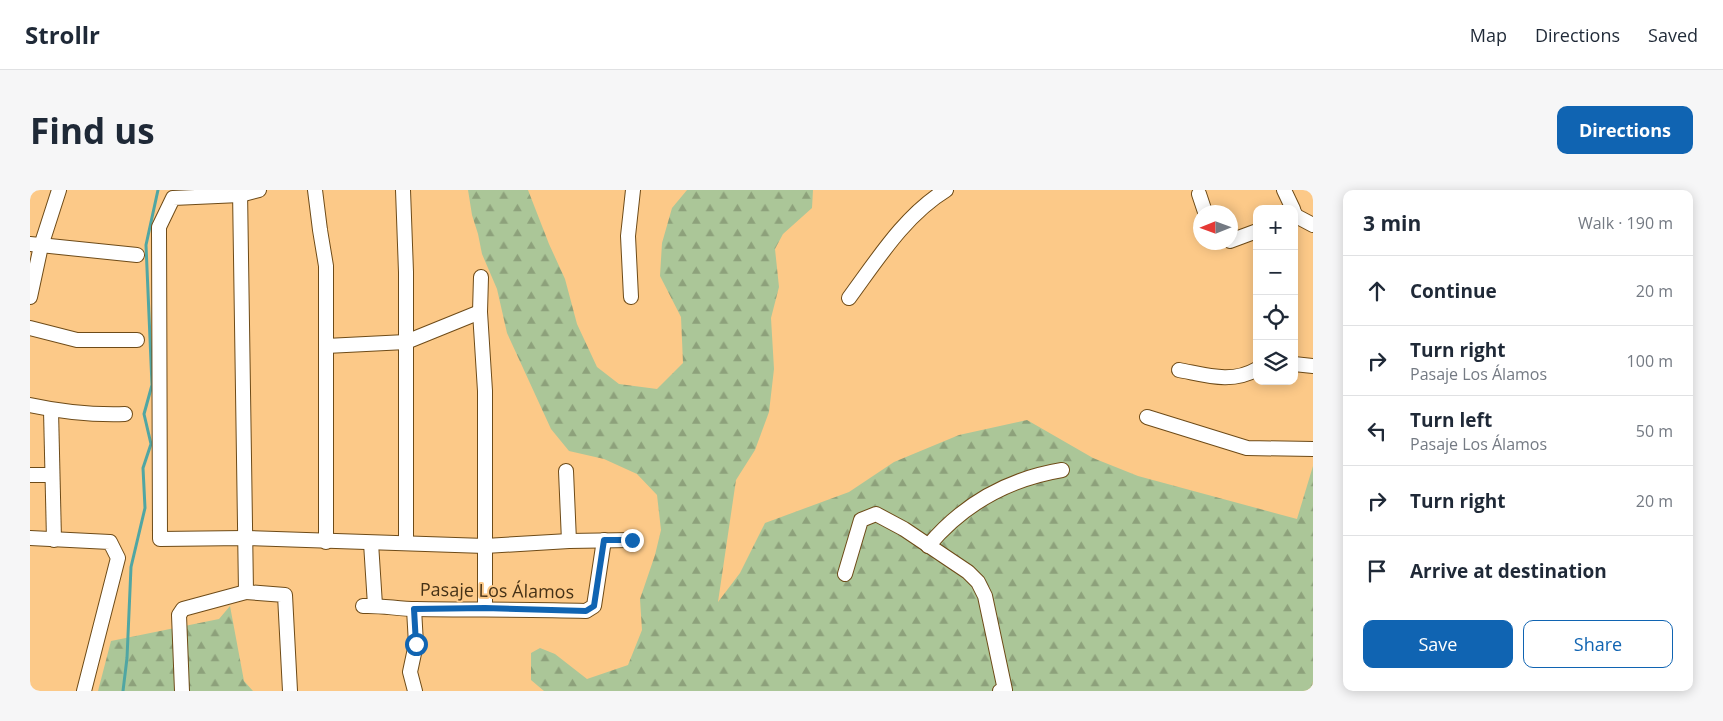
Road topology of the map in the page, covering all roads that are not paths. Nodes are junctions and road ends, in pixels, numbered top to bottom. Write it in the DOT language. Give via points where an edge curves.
graph roads {
  1 [pos="59,190"];
  2 [pos="259,190"];
  3 [pos="315,190"];
  4 [pos="403,190"];
  5 [pos="633,190"];
  6 [pos="946,190"];
  7 [pos="1284,190"];
  8 [pos="240,193"];
  9 [pos="1199,194"];
  10 [pos="1203,205"];
  11 [pos="1291,205"];
  12 [pos="1298,215"];
  13 [pos="1313,224"];
  14 [pos="1253,232"];
  15 [pos="1238,238"];
  16 [pos="35,245"];
  17 [pos="137,255"];
  18 [pos="481,277"];
  19 [pos="30,297"];
  20 [pos="631,297"];
  21 [pos="849,298"];
  22 [pos="480,312"];
  23 [pos="30,328"];
  24 [pos="137,340"];
  25 [pos="406,342"];
  26 [pos="326,346"];
  27 [pos="1298,364"];
  28 [pos="1313,366"];
  29 [pos="1179,370"];
  30 [pos="1253,371"];
  31 [pos="30,405"];
  32 [pos="50,410"];
  33 [pos="125,414"];
  34 [pos="1147,417"];
  35 [pos="1313,449"];
  36 [pos="1062,470"];
  37 [pos="566,472"];
  38 [pos="30,474"];
  39 [pos="52,475"];
  40 [pos="30,538"];
  41 [pos="245,538"];
  42 [pos="54,540"];
  43 [pos="569,540"];
  44 [pos="604,540"];
  45 [pos="632,540"];
  46 [pos="326,542"];
  47 [pos="371,543"];
  48 [pos="406,543"];
  49 [pos="485,546"];
  50 [pos="928,546"];
  51 [pos="845,574"];
  52 [pos="246,592"];
  53 [pos="485,608"];
  54 [pos="414,609"];
  55 [pos="84,691"];
  56 [pos="182,691"];
  57 [pos="290,691"];
  58 [pos="415,691"];
  59 [pos="1000,691"];
  1 -- 16 [label="street"];
  2 -- 8 [label="street"];
  3 -- 26 [label="street" via="326,266"];
  4 -- 25 [label="street"];
  5 -- 20 [label="street" via="628,236"];
  6 -- 21 [label="street" via="917,212"];
  7 -- 11 [label="street"];
  8 -- 41 [label="street"];
  8 -- 41 [label="street" via="174,198 158,227 160,539"];
  9 -- 10 [label="street"];
  12 -- 13 [label="street"];
  14 -- 15 [label="street"];
  16 -- 17 [label="street"];
  16 -- 19 [label="street"];
  18 -- 22 [label="street"];
  22 -- 25 [label="street"];
  22 -- 49 [label="street" via="485,391"];
  23 -- 24 [label="street" via="77,340"];
  25 -- 26 [label="street"];
  25 -- 48 [label="street"];
  26 -- 46 [label="street"];
  27 -- 28 [label="street"];
  29 -- 30 [label="street" via="1229,378"];
  31 -- 32 [label="street"];
  32 -- 33 [label="street" via="94,415"];
  32 -- 39 [label="street"];
  34 -- 35 [label="street" via="1247,448"];
  36 -- 50 [label="street" via="1023,479 984,496 954,518"];
  37 -- 43 [label="street"];
  38 -- 39 [label="street"];
  39 -- 42 [label="street"];
  40 -- 42 [label="street"];
  41 -- 46 [label="street"];
  41 -- 52 [label="street"];
  42 -- 55 [label="street" via="110,542 118,558"];
  43 -- 44 [label="street"];
  43 -- 49 [label="street"];
  44 -- 45 [label="street"];
  44 -- 53 [label="street, Pasaje Los Álamos" via="594,606 586,611"];
  46 -- 47 [label="street"];
  47 -- 48 [label="street"];
  47 -- 54 [label="street, Pasaje Los Álamos" via="369,605"];
  48 -- 49 [label="street"];
  49 -- 53 [label="street"];
  50 -- 51 [label="street" via="876,514 861,520"];
  50 -- 59 [label="street" via="968,572 982,589 1005,690"];
  52 -- 56 [label="street" via="183,609 179,615"];
  52 -- 57 [label="street" via="285,595"];
  53 -- 54 [label="street, Pasaje Los Álamos"];
  54 -- 58 [label="street" via="416,644 410,672"];
}
